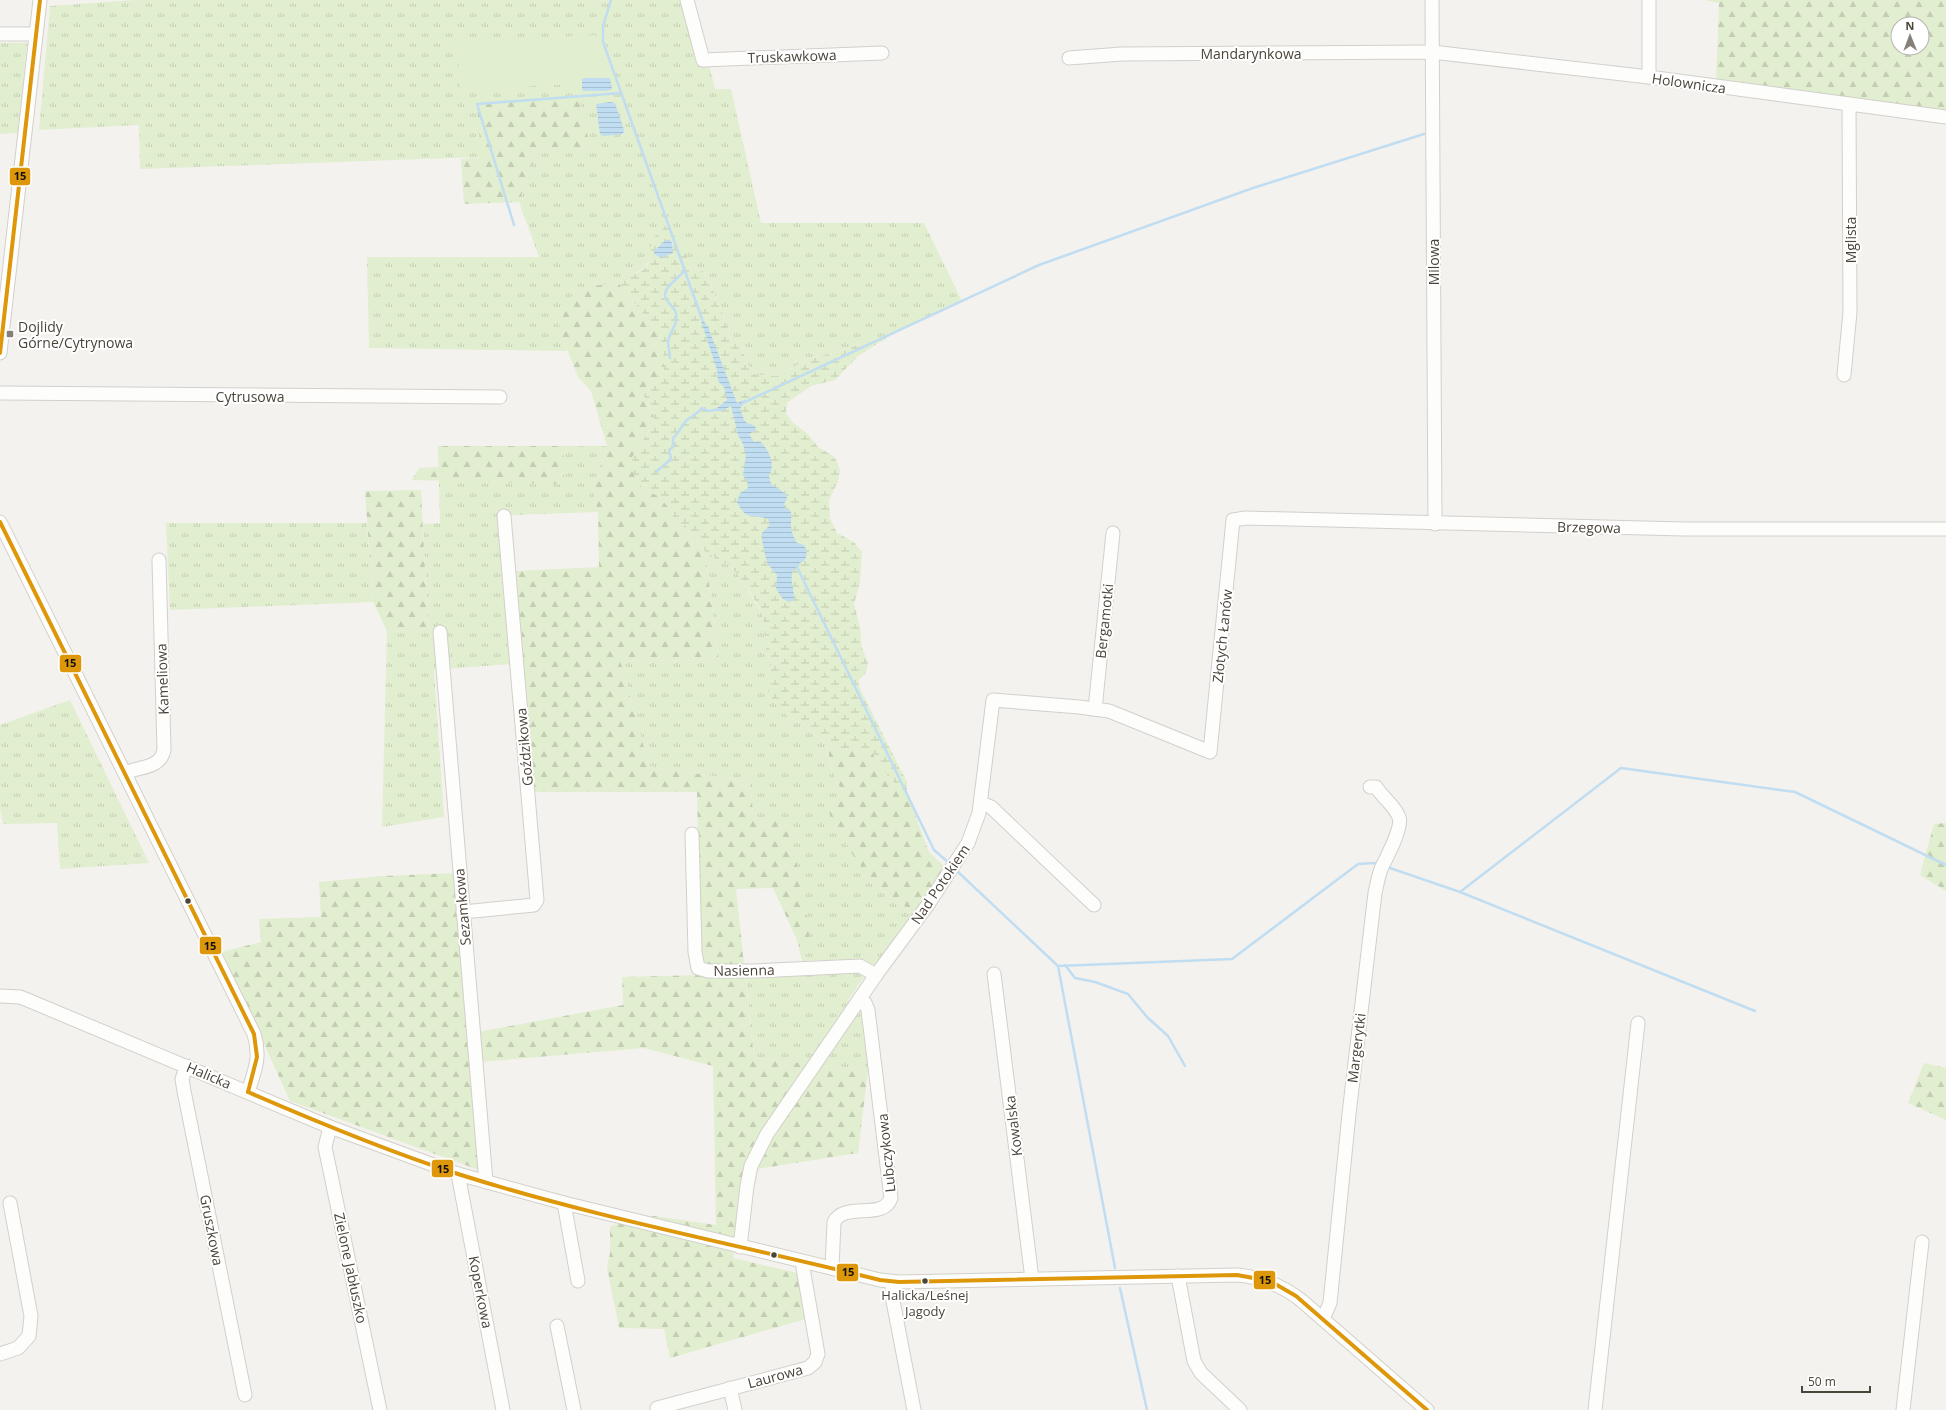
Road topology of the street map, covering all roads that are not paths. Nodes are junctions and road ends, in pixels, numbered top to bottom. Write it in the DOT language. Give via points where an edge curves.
graph roads {
  1 [pos="40,0"];
  2 [pos="687,0"];
  3 [pos="1432,0"];
  4 [pos="1649,0"];
  5 [pos="0,34"];
  6 [pos="36,34"];
  7 [pos="1432,52"];
  8 [pos="882,53"];
  9 [pos="1069,58"];
  10 [pos="1649,77"];
  11 [pos="1850,104"];
  12 [pos="1946,117"];
  13 [pos="4,292"];
  14 [pos="0,353"];
  15 [pos="1844,375"];
  16 [pos="0,393"];
  17 [pos="500,397"];
  18 [pos="504,516"];
  19 [pos="1233,520"];
  20 [pos="0,522"];
  21 [pos="1435,524"];
  22 [pos="1946,529"];
  23 [pos="1113,533"];
  24 [pos="158,560"];
  25 [pos="440,632"];
  26 [pos="1095,709"];
  27 [pos="1210,752"];
  28 [pos="125,773"];
  29 [pos="1373,787"];
  30 [pos="981,803"];
  31 [pos="692,834"];
  32 [pos="1094,905"];
  33 [pos="462,912"];
  34 [pos="994,974"];
  35 [pos="876,975"];
  36 [pos="0,996"];
  37 [pos="860,998"];
  38 [pos="1638,1023"];
  39 [pos="187,1066"];
  40 [pos="248,1092"];
  41 [pos="330,1127"];
  42 [pos="458,1174"];
  43 [pos="486,1182"];
  44 [pos="10,1203"];
  45 [pos="564,1203"];
  46 [pos="1922,1242"];
  47 [pos="740,1247"];
  48 [pos="804,1262"];
  49 [pos="832,1268"];
  50 [pos="1178,1276"];
  51 [pos="1032,1279"];
  52 [pos="578,1281"];
  53 [pos="892,1282"];
  54 [pos="1323,1319"];
  55 [pos="557,1326"];
  56 [pos="0,1354"];
  57 [pos="730,1388"];
  58 [pos="245,1395"];
  59 [pos="657,1408"];
  60 [pos="380,1410"];
  61 [pos="503,1410"];
  62 [pos="574,1410"];
  63 [pos="735,1410"];
  64 [pos="914,1410"];
  65 [pos="1240,1410"];
  66 [pos="1427,1410"];
  67 [pos="1595,1410"];
  68 [pos="1903,1410"];
  1 -- 6 [label="street"];
  2 -- 8 [label="street, Truskawkowa" via="702,60"];
  3 -- 7 [label="street, Milowa"];
  4 -- 10 [label="street"];
  5 -- 6 [label="street"];
  6 -- 13 [label="street"];
  7 -- 9 [label="street, Mandarynkowa" via="1122,54"];
  7 -- 10 [label="street, Holownicza"];
  7 -- 21 [label="street, Milowa"];
  10 -- 11 [label="street, Holownicza"];
  11 -- 12 [label="street, Holownicza"];
  11 -- 15 [label="street, Mglista" via="1850,312"];
  13 -- 14 [label="street"];
  16 -- 17 [label="street, Cytrusowa"];
  18 -- 33 [label="street, Goździkowa" via="537,900 534,905"];
  19 -- 21 [label="street, Brzegowa" via="1246,518"];
  19 -- 27 [label="street, Złotych Łanów"];
  20 -- 28 [label="street"];
  21 -- 22 [label="street, Brzegowa" via="1684,529"];
  23 -- 26 [label="street, Bergamotki"];
  24 -- 28 [label="street, Kameliowa" via="164,750 162,758 156,764"];
  25 -- 33 [label="street, Sezamkowa"];
  26 -- 27 [label="street, Nad Potokiem" via="1109,711"];
  26 -- 30 [label="street, Nad Potokiem" via="993,700"];
  28 -- 40 [label="street" via="254,1034 258,1059"];
  29 -- 54 [label="street, Margerytki" via="1400,818 1399,828 1375,893 1330,1303"];
  30 -- 32 [label="street" via="991,808"];
  30 -- 35 [label="street, Nad Potokiem" via="980,813 968,844 927,906"];
  31 -- 35 [label="street, Nasienna" via="695,952 698,968 708,971 754,971 860,966"];
  33 -- 43 [label="street, Sezamkowa"];
  34 -- 51 [label="street, Kowalska"];
  35 -- 37 [label="street, Nad Potokiem"];
  36 -- 39 [label="street, Halicka" via="20,997"];
  37 -- 47 [label="street, Nad Potokiem" via="767,1134 751,1166"];
  37 -- 49 [label="street, Lubczykowa" via="868,1010 891,1198 889,1204 882,1208 837,1216 834,1222"];
  38 -- 67 [label="street"];
  39 -- 40 [label="street, Halicka"];
  39 -- 58 [label="street, Gruszkowa" via="182,1079 184,1091"];
  40 -- 41 [label="street, Halicka"];
  41 -- 42 [label="street, Halicka"];
  41 -- 60 [label="street, Zielone Jabłuszko" via="325,1147"];
  42 -- 43 [label="street, Halicka"];
  42 -- 61 [label="street, Koperkowa"];
  43 -- 45 [label="street, Halicka"];
  44 -- 56 [label="street" via="31,1316 29,1336 18,1348"];
  45 -- 47 [label="street, Halicka"];
  45 -- 52 [label="street"];
  46 -- 68 [label="street"];
  47 -- 48 [label="street, Halicka"];
  48 -- 49 [label="street, Halicka"];
  48 -- 57 [label="street, Laurowa" via="818,1354 815,1362 808,1368"];
  49 -- 53 [label="street, Halicka"];
  50 -- 51 [label="street, Halicka"];
  50 -- 54 [label="street, Halicka" via="1237,1275 1270,1281 1296,1296"];
  50 -- 65 [label="street" via="1194,1361 1201,1373"];
  51 -- 53 [label="street, Halicka"];
  53 -- 64 [label="street" via="892,1296"];
  54 -- 66 [label="street, Halicka"];
  55 -- 62 [label="street"];
  57 -- 59 [label="street, Laurowa"];
  57 -- 63 [label="street"];
}
